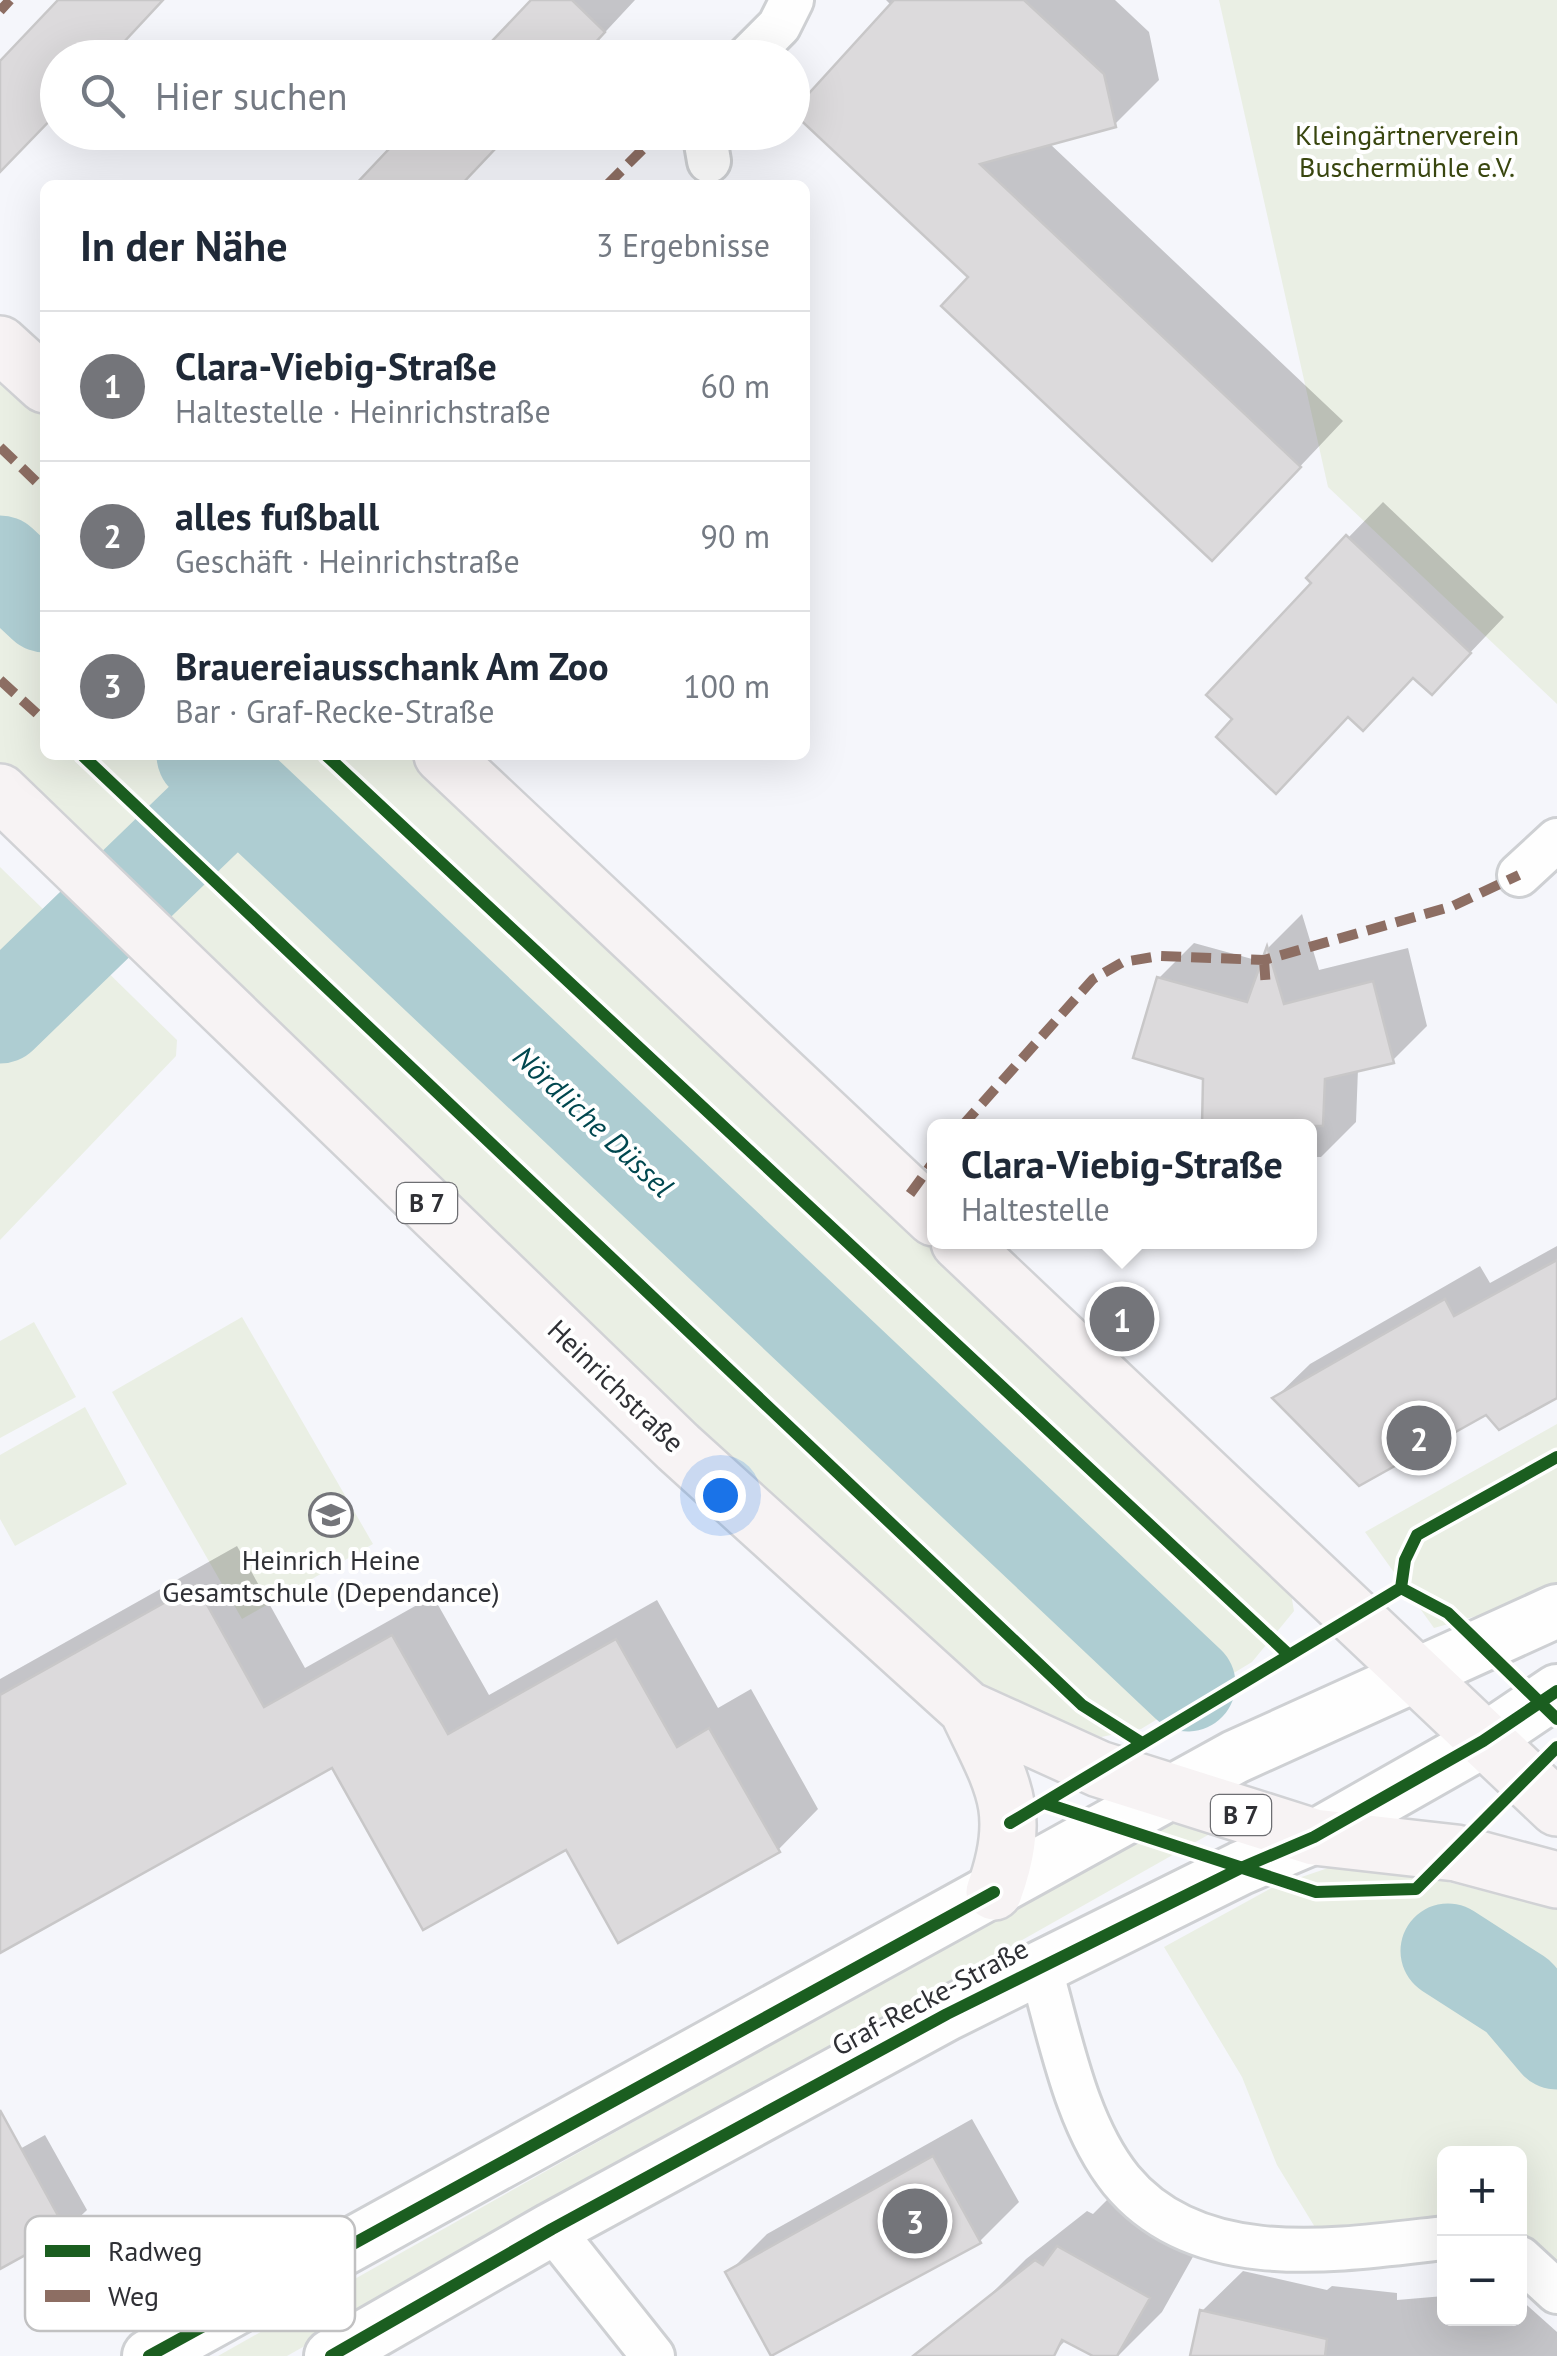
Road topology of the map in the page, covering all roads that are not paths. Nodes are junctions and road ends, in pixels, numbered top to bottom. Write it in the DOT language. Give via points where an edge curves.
graph roads {
  1 [pos="792,0"];
  2 [pos="765,40"];
  3 [pos="0,344"];
  4 [pos="40,380"];
  5 [pos="447,760"];
  6 [pos="0,792"];
  7 [pos="1557,840"];
  8 [pos="1519,874"];
  9 [pos="927,1211"];
  10 [pos="966,1249"];
  11 [pos="1557,1610"];
  12 [pos="1415,1677"];
  13 [pos="1557,1691"];
  14 [pos="966,1710"];
  15 [pos="1483,1741"];
  16 [pos="1169,1793"];
  17 [pos="1557,1808"];
  18 [pos="1314,1837"];
  19 [pos="1557,1880"];
  20 [pos="994,1892"];
  21 [pos="1040,1966"];
  22 [pos="552,2229"];
  23 [pos="1437,2239"];
  24 [pos="355,2243"];
  25 [pos="1527,2264"];
  26 [pos="1557,2292"];
  27 [pos="195,2331"];
  28 [pos="150,2356"];
  29 [pos="331,2356"];
  30 [pos="653,2356"];
  1 -- 2 [label="street"];
  3 -- 4 [label="main road"];
  5 -- 9 [label="main road"];
  6 -- 14 [label="main road, Heinrichstraße / B 7" via="678,1447"];
  7 -- 8 [label="street"];
  10 -- 12 [label="main road"];
  11 -- 12 [label="street"];
  12 -- 15 [label="main road"];
  12 -- 16 [label="street"];
  13 -- 15 [label="street, Graf-Recke-Straße"];
  14 -- 16 [label="main road, Heinrichstraße / B 7"];
  14 -- 20 [label="main road, B 7" via="1008,1809 1008,1852"];
  15 -- 17 [label="main road"];
  15 -- 18 [label="street, Graf-Recke-Straße"];
  16 -- 18 [label="main road, Heinrichstraße / B 7"];
  16 -- 20 [label="street"];
  18 -- 19 [label="main road, Heinrichstraße / B 7" via="1456,1853"];
  18 -- 21 [label="street, Graf-Recke-Straße"];
  20 -- 24 [label="street"];
  21 -- 22 [label="street, Graf-Recke-Straße"];
  21 -- 23 [label="street" via="1094,2133 1120,2178 1170,2219 1265,2250"];
  22 -- 29 [label="street, Graf-Recke-Straße"];
  22 -- 30 [label="street"];
  25 -- 26 [label="street"];
  27 -- 28 [label="street"];
}
